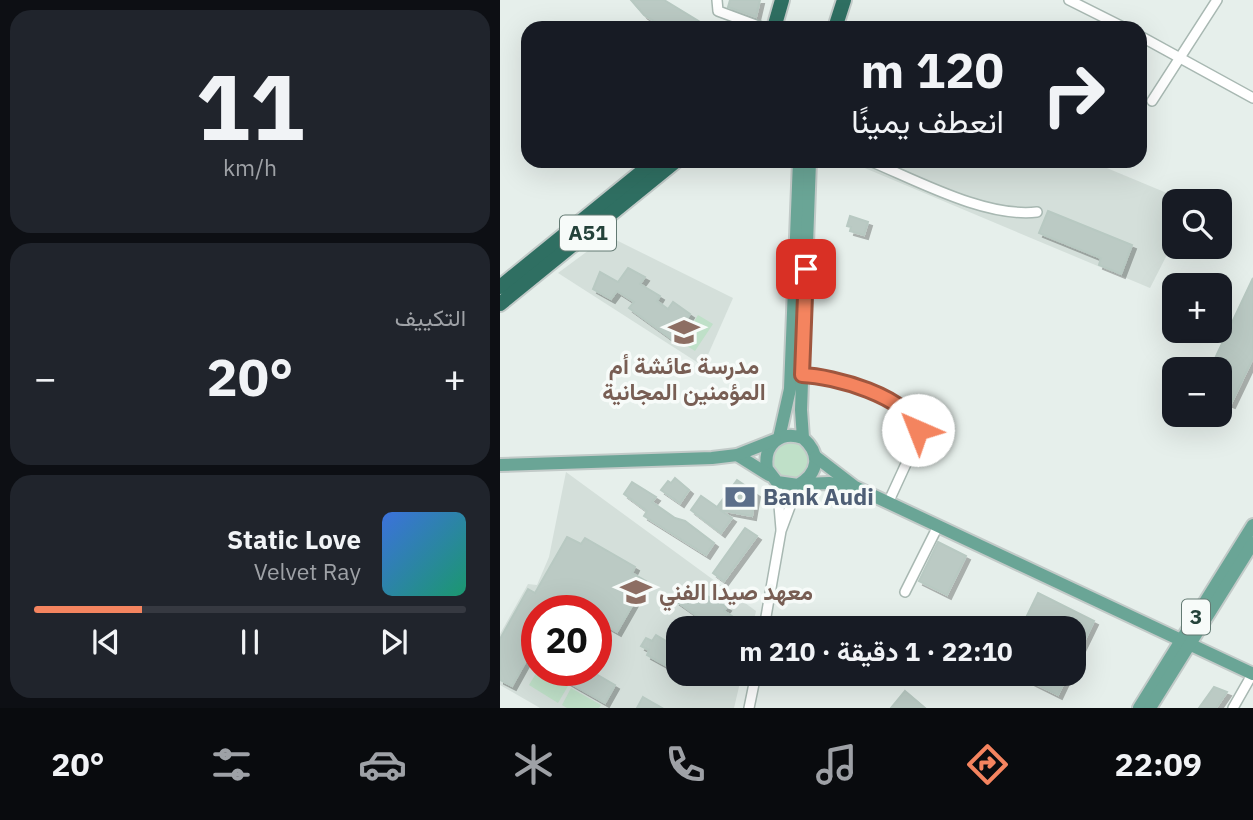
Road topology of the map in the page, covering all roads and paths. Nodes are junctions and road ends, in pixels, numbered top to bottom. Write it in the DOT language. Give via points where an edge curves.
graph roads {
  1 [pos="717,0"];
  2 [pos="782,0"];
  3 [pos="844,0"];
  4 [pos="1069,0"];
  5 [pos="1217,0"];
  6 [pos="745,21"];
  7 [pos="776,21"];
  8 [pos="837,21"];
  9 [pos="1111,21"];
  10 [pos="1147,40"];
  11 [pos="1182,57"];
  12 [pos="1252,98"];
  13 [pos="1152,101"];
  14 [pos="646,168"];
  15 [pos="667,168"];
  16 [pos="799,168"];
  17 [pos="810,168"];
  18 [pos="888,168"];
  19 [pos="1037,212"];
  20 [pos="500,287"];
  21 [pos="500,304"];
  22 [pos="802,375"];
  23 [pos="803,438"];
  24 [pos="777,439"];
  25 [pos="737,456"];
  26 [pos="816,457"];
  27 [pos="500,465"];
  28 [pos="775,480"];
  29 [pos="800,484"];
  30 [pos="855,487"];
  31 [pos="888,503"];
  32 [pos="1252,525"];
  33 [pos="938,526"];
  34 [pos="781,531"];
  35 [pos="1252,543"];
  36 [pos="1224,580"];
  37 [pos="904,592"];
  38 [pos="766,616"];
  39 [pos="1185,643"];
  40 [pos="1252,673"];
  41 [pos="754,686"];
  42 [pos="1147,704"];
  43 [pos="749,708"];
  44 [pos="1233,708"];
  1 -- 6 [label="street" via="718,11"];
  2 -- 7 [label="highway"];
  3 -- 8 [label="highway"];
  4 -- 9 [label="street"];
  5 -- 11 [label="street"];
  10 -- 11 [label="street"];
  11 -- 12 [label="street"];
  11 -- 13 [label="street"];
  14 -- 20 [label="highway, A51"];
  15 -- 21 [label="highway, A51"];
  16 -- 24 [label="main road" via="790,389"];
  17 -- 22 [label="main road"];
  18 -- 19 [label="street" via="992,209"];
  22 -- 23 [label="main road"];
  22 -- 31 [label="street" via="853,383 915,421 916,442"];
  23 -- 24 [label="main road" via="787,435"];
  23 -- 26 [label="main road"];
  24 -- 25 [label="main road"];
  24 -- 28 [label="main road" via="765,459"];
  25 -- 27 [label="main road"];
  25 -- 28 [label="main road"];
  26 -- 29 [label="main road" via="810,478"];
  26 -- 30 [label="main road"];
  28 -- 29 [label="main road"];
  28 -- 34 [label="street"];
  29 -- 30 [label="main road"];
  29 -- 34 [label="street"];
  30 -- 31 [label="main road"];
  31 -- 33 [label="main road"];
  32 -- 36 [label="main road, 3"];
  33 -- 37 [label="street"];
  33 -- 39 [label="main road"];
  34 -- 38 [label="street"];
  35 -- 36 [label="main road, 3"];
  36 -- 39 [label="main road, 3"];
  39 -- 40 [label="main road"];
  39 -- 42 [label="main road, 3"];
  40 -- 44 [label="street"];
  41 -- 43 [label="street"];
}
